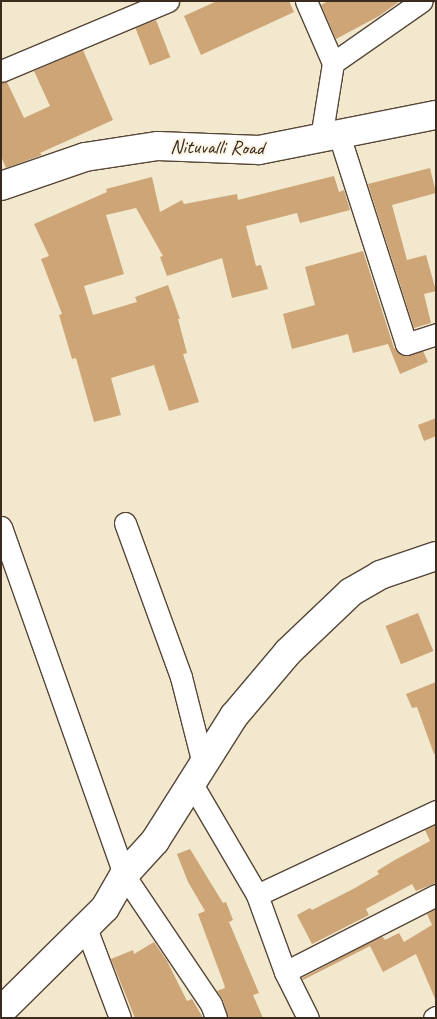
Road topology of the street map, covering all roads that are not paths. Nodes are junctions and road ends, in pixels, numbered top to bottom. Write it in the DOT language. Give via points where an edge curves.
graph roads {
  1 [pos="168,1"];
  2 [pos="306,1"];
  3 [pos="422,1"];
  4 [pos="333,63"];
  5 [pos="1,71"];
  6 [pos="436,115"];
  7 [pos="330,137"];
  8 [pos="1,186"];
  9 [pos="436,334"];
  10 [pos="125,523"];
  11 [pos="1,526"];
  12 [pos="436,556"];
  13 [pos="198,774"];
  14 [pos="436,811"];
  15 [pos="124,875"];
  16 [pos="436,894"];
  17 [pos="257,895"];
  18 [pos="86,928"];
  19 [pos="285,972"];
  20 [pos="1,1011"];
  21 [pos="1,1017"];
  22 [pos="7,1018"];
  23 [pos="120,1018"];
  24 [pos="216,1018"];
  25 [pos="308,1018"];
  1 -- 5 [label="street"];
  2 -- 4 [label="street"];
  3 -- 4 [label="street"];
  4 -- 7 [label="street"];
  6 -- 7 [label="street, Nituvalli Road"];
  7 -- 8 [label="street, Nituvalli Road" via="259,150 158,146 122,151 85,157"];
  7 -- 9 [label="street" via="406,344"];
  10 -- 13 [label="street" via="181,677"];
  11 -- 15 [label="street"];
  12 -- 13 [label="street" via="380,575 351,592 326,613 234,716"];
  13 -- 15 [label="street" via="155,841"];
  13 -- 17 [label="street"];
  14 -- 17 [label="street"];
  15 -- 18 [label="street" via="105,908"];
  15 -- 24 [label="street" via="211,1004"];
  16 -- 19 [label="street"];
  17 -- 19 [label="street"];
  18 -- 20 [label="street"];
  18 -- 23 [label="street"];
  19 -- 25 [label="street"];
  21 -- 22 [label="street"];
}
